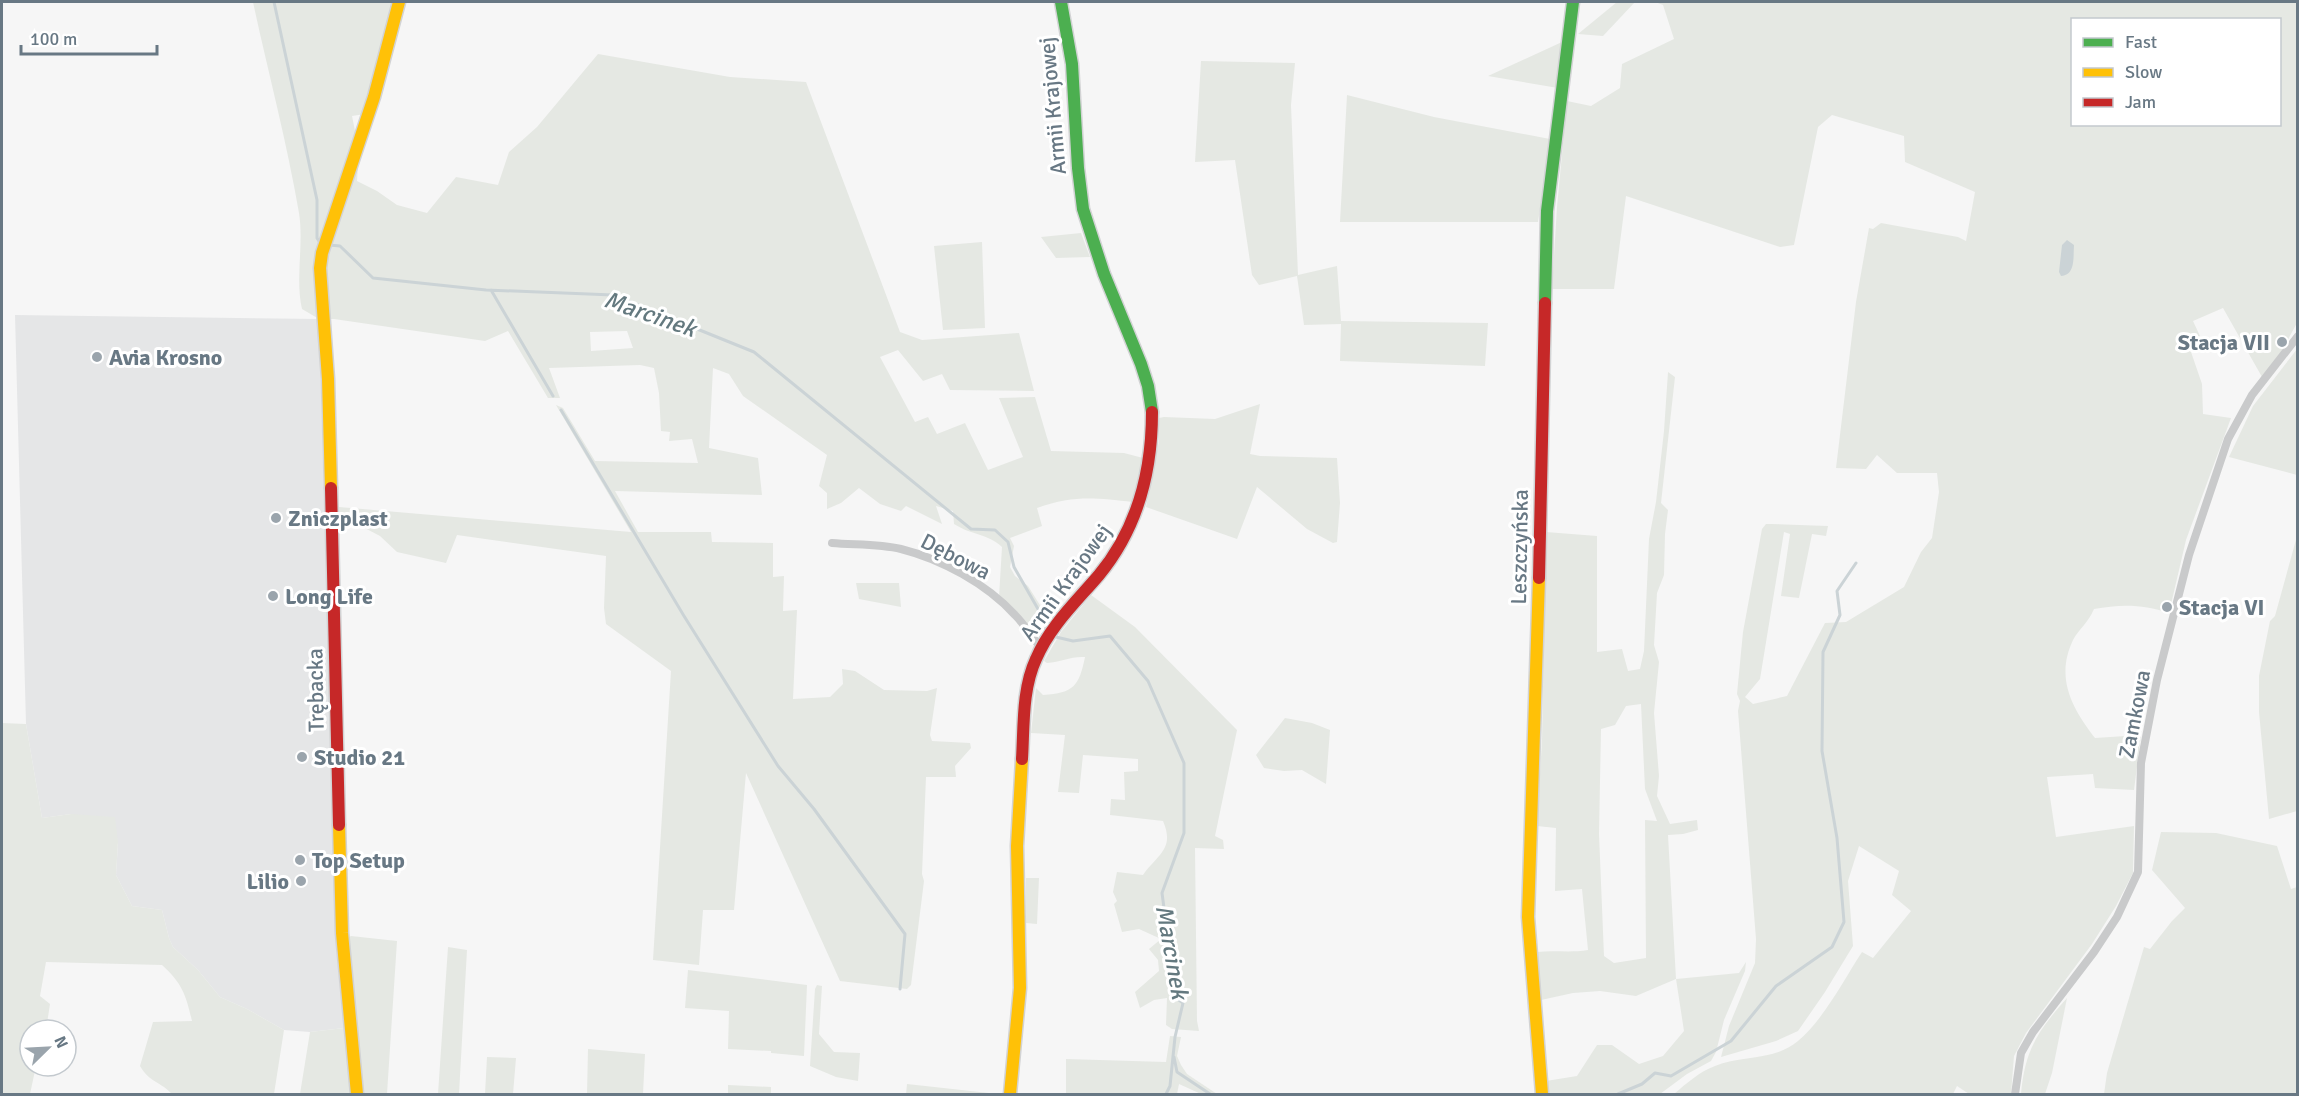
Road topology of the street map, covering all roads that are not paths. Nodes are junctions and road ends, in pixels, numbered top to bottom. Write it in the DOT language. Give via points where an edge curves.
graph roads {
  1 [pos="399,2"];
  2 [pos="1061,2"];
  3 [pos="1573,2"];
  4 [pos="2298,336"];
  5 [pos="832,543"];
  6 [pos="1041,648"];
  7 [pos="357,1095"];
  8 [pos="1010,1095"];
  9 [pos="1542,1095"];
  10 [pos="2015,1095"];
  1 -- 7 [label="street, Trębacka" via="381,78 320,268 328,379 342,933"];
  2 -- 6 [label="street, Armii Krajowej" via="1073,74 1083,209 1095,252 1142,364 1153,417 1135,517 1124,541 1090,588 1062,616"];
  3 -- 9 [label="street, Leszczyńska" via="1547,211 1528,917"];
  4 -- 10 [label="street, Zamkowa" via="2252,395 2228,439 2189,555 2157,680 2141,763 2138,872 2117,917 2021,1053"];
  5 -- 6 [label="street, Dębowa" via="898,548 958,572 1014,614"];
  6 -- 8 [label="street, Armii Krajowej" via="1034,661 1025,707 1017,846 1020,988"];
}
